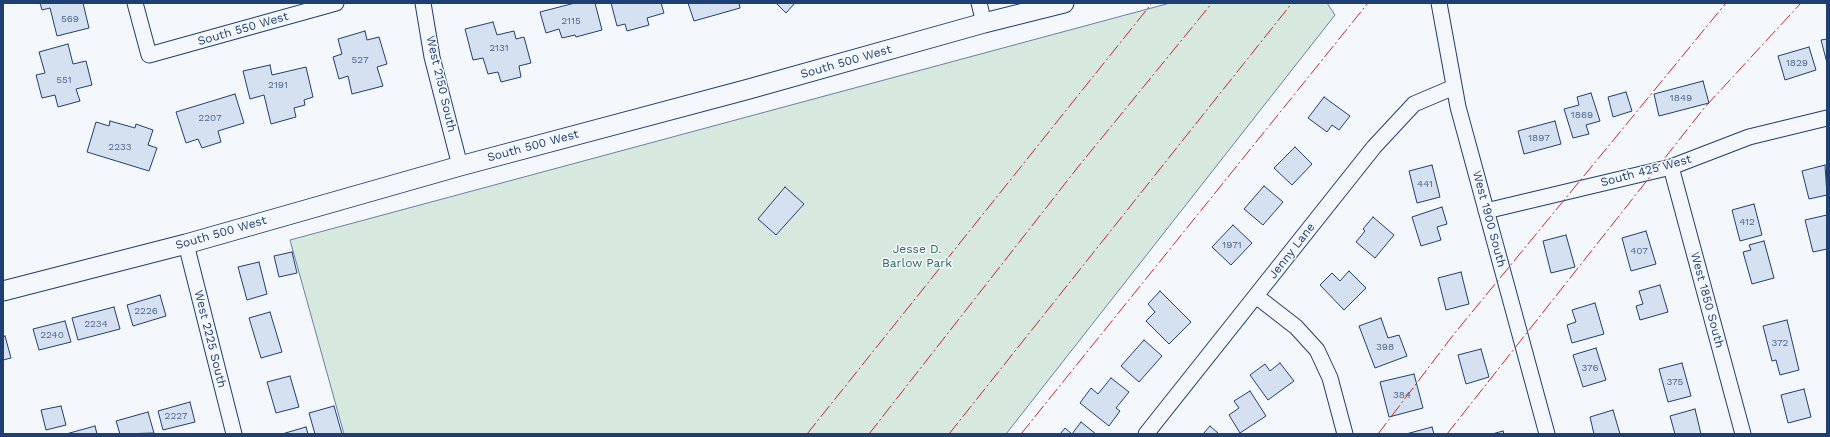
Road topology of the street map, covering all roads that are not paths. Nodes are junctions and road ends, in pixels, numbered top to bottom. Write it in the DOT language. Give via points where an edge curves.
graph roads {
  1 [pos="134,3"];
  2 [pos="336,3"];
  3 [pos="423,3"];
  4 [pos="979,3"];
  5 [pos="1064,3"];
  6 [pos="1438,3"];
  7 [pos="984,23"];
  8 [pos="1454,87"];
  9 [pos="1827,118"];
  10 [pos="460,166"];
  11 [pos="1670,167"];
  12 [pos="1486,211"];
  13 [pos="186,244"];
  14 [pos="3,291"];
  15 [pos="1256,296"];
  16 [pos="234,434"];
  17 [pos="1146,434"];
  18 [pos="1345,434"];
  19 [pos="1547,434"];
  20 [pos="1743,434"];
  1 -- 2 [label="street, South 550 West" via="149,55"];
  3 -- 10 [label="street, West 2150 South" via="432,58"];
  4 -- 7 [label="street"];
  5 -- 7 [label="street, South 500 West"];
  6 -- 8 [label="street, West 1900 South"];
  7 -- 10 [label="street, South 500 West"];
  8 -- 12 [label="street, West 1900 South"];
  8 -- 15 [label="street, Jenny Lane" via="1414,104 1374,147"];
  9 -- 11 [label="street, South 425 West" via="1749,137"];
  10 -- 13 [label="street, South 500 West"];
  11 -- 12 [label="street, South 425 West"];
  11 -- 20 [label="street, West 1850 South"];
  12 -- 19 [label="street, West 1900 South"];
  13 -- 14 [label="street, South 500 West"];
  13 -- 16 [label="street, West 2225 South"];
  15 -- 17 [label="street, Jenny Lane"];
  15 -- 18 [label="street" via="1296,327 1317,350 1330,378"];
}
